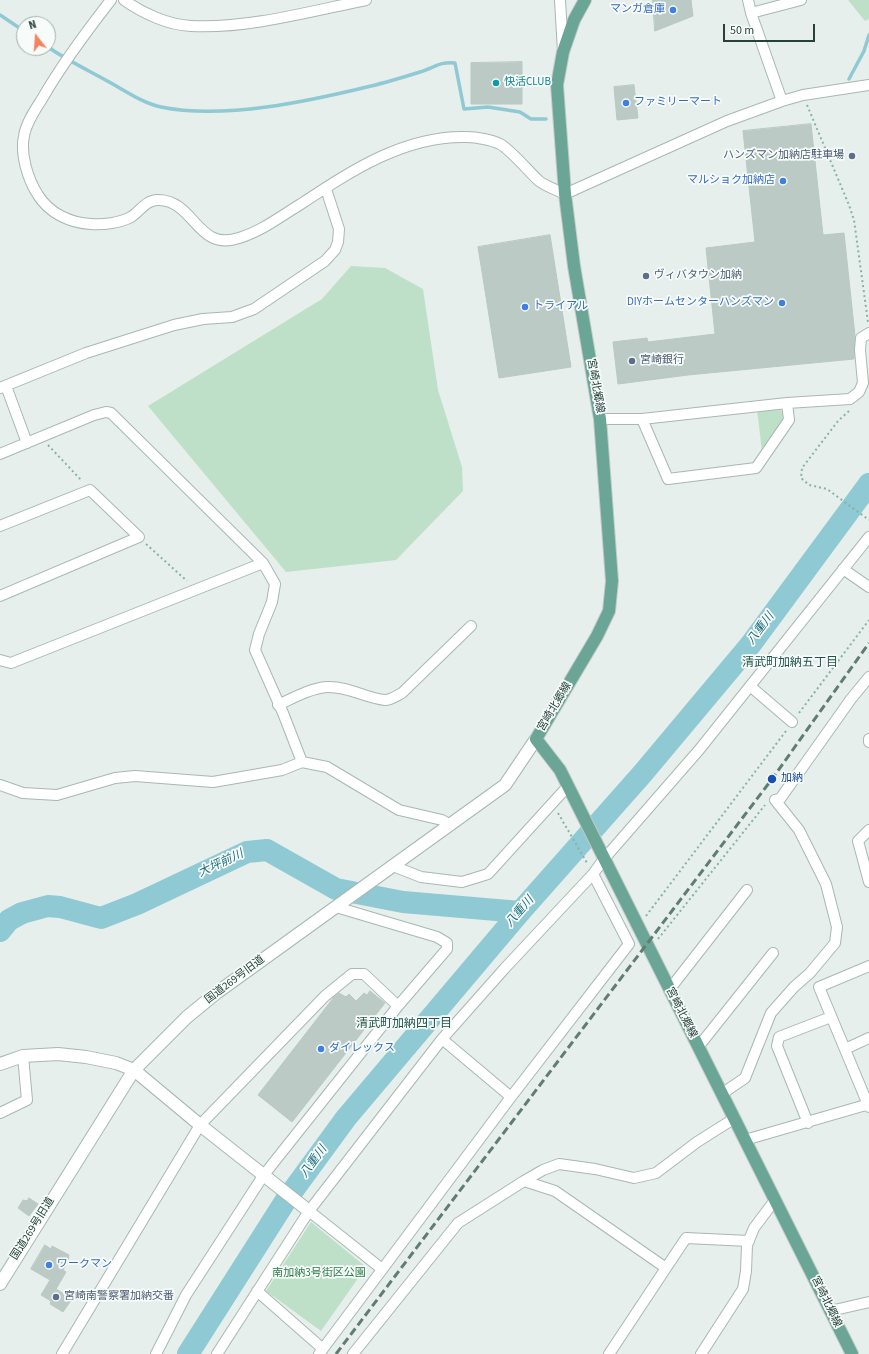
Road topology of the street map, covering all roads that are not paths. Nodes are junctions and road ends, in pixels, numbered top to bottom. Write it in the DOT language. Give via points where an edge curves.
graph roads {
  1 [pos="111,0"];
  2 [pos="124,0"];
  3 [pos="366,0"];
  4 [pos="560,0"];
  5 [pos="584,0"];
  6 [pos="748,0"];
  7 [pos="801,0"];
  8 [pos="751,13"];
  9 [pos="563,52"];
  10 [pos="869,85"];
  11 [pos="782,101"];
  12 [pos="326,189"];
  13 [pos="565,194"];
  14 [pos="869,333"];
  15 [pos="3,387"];
  16 [pos="787,404"];
  17 [pos="600,419"];
  18 [pos="642,419"];
  19 [pos="27,443"];
  20 [pos="0,454"];
  21 [pos="0,526"];
  22 [pos="869,536"];
  23 [pos="263,563"];
  24 [pos="843,569"];
  25 [pos="869,587"];
  26 [pos="0,596"];
  27 [pos="471,626"];
  28 [pos="0,660"];
  29 [pos="869,677"];
  30 [pos="750,686"];
  31 [pos="278,705"];
  32 [pos="792,722"];
  33 [pos="536,739"];
  34 [pos="302,762"];
  35 [pos="0,785"];
  36 [pos="570,790"];
  37 [pos="450,825"];
  38 [pos="869,830"];
  39 [pos="602,856"];
  40 [pos="393,866"];
  41 [pos="593,874"];
  42 [pos="869,882"];
  43 [pos="747,890"];
  44 [pos="341,904"];
  45 [pos="773,953"];
  46 [pos="869,966"];
  47 [pos="669,990"];
  48 [pos="398,1006"];
  49 [pos="831,1017"];
  50 [pos="869,1038"];
  51 [pos="442,1039"];
  52 [pos="699,1046"];
  53 [pos="845,1049"];
  54 [pos="23,1056"];
  55 [pos="1,1062"];
  56 [pos="134,1070"];
  57 [pos="723,1093"];
  58 [pos="511,1097"];
  59 [pos="869,1105"];
  60 [pos="0,1113"];
  61 [pos="735,1118"];
  62 [pos="808,1123"];
  63 [pos="200,1125"];
  64 [pos="745,1140"];
  65 [pos="267,1178"];
  66 [pos="524,1181"];
  67 [pos="775,1200"];
  68 [pos="307,1209"];
  69 [pos="749,1240"];
  70 [pos="382,1268"];
  71 [pos="666,1268"];
  72 [pos="0,1284"];
  73 [pos="257,1291"];
  74 [pos="869,1302"];
  75 [pos="830,1311"];
  76 [pos="321,1351"];
  77 [pos="62,1354"];
  78 [pos="156,1354"];
  79 [pos="217,1354"];
  80 [pos="353,1354"];
  81 [pos="609,1354"];
  82 [pos="701,1354"];
  83 [pos="852,1354"];
  1 -- 12 [label="street" via="57,73 23,136 27,171 35,191 43,202 61,216 92,225 113,223 125,219 152,201 164,201 180,208 203,232 217,241 238,239 265,227"];
  2 -- 3 [label="street" via="148,14 190,26 224,25 269,19"];
  4 -- 9 [label="street"];
  5 -- 9 [label="main road, 宮崎北郷線"];
  6 -- 8 [label="street"];
  7 -- 8 [label="street"];
  8 -- 11 [label="street"];
  9 -- 13 [label="main road, 宮崎北郷線" via="557,86"];
  10 -- 11 [label="street" via="803,95"];
  11 -- 13 [label="street" via="727,121"];
  12 -- 13 [label="street" via="362,166 387,154 432,139 469,137 500,144 541,183"];
  12 -- 15 [label="street" via="339,229 335,250 325,261 254,309 232,317 174,325 86,353"];
  13 -- 17 [label="main road, 宮崎北郷線" via="574,266"];
  14 -- 16 [label="street" via="861,338 863,383 859,392 850,399"];
  15 -- 19 [label="street"];
  16 -- 18 [label="street"];
  16 -- 18 [label="street" via="789,420 756,468 668,479"];
  17 -- 18 [label="street"];
  17 -- 33 [label="main road, 宮崎北郷線" via="612,581 609,611"];
  19 -- 20 [label="street"];
  19 -- 23 [label="street" via="94,415 111,413"];
  21 -- 26 [label="street" via="90,490 139,537"];
  22 -- 24 [label="street"];
  23 -- 28 [label="street" via="11,663"];
  23 -- 31 [label="street" via="275,584 272,602 255,650"];
  24 -- 25 [label="street"];
  24 -- 30 [label="street"];
  27 -- 31 [label="street" via="394,698 385,700 355,691 328,687"];
  29 -- 57 [label="street" via="851,698 780,799 776,800 800,830 826,884 837,927 835,942 810,973 794,986 771,1013 745,1078"];
  30 -- 32 [label="street"];
  30 -- 39 [label="street" via="699,750"];
  31 -- 34 [label="street"];
  33 -- 36 [label="main road, 宮崎北郷線" via="560,770"];
  33 -- 37 [label="street, 国道269号旧道" via="505,786"];
  34 -- 35 [label="street" via="282,770 213,782 135,776 115,778 57,795 23,793"];
  34 -- 37 [label="street" via="327,767 399,810 442,820"];
  36 -- 39 [label="main road, 宮崎北郷線"];
  36 -- 40 [label="street" via="552,804 488,874 462,882 421,877"];
  37 -- 40 [label="street, 国道269号旧道"];
  38 -- 42 [label="street" via="858,840"];
  39 -- 41 [label="street"];
  39 -- 47 [label="main road, 宮崎北郷線"];
  40 -- 44 [label="street, 国道269号旧道"];
  41 -- 51 [label="street"];
  41 -- 58 [label="street" via="629,944"];
  43 -- 47 [label="street"];
  44 -- 48 [label="street" via="437,937 447,943 447,949 442,956"];
  44 -- 56 [label="street, 国道269号旧道" via="215,994 187,1017"];
  45 -- 52 [label="street"];
  46 -- 49 [label="street" via="819,987"];
  47 -- 52 [label="main road, 宮崎北郷線"];
  48 -- 63 [label="street" via="364,974 352,974 325,996"];
  48 -- 65 [label="street"];
  49 -- 53 [label="street"];
  49 -- 62 [label="street" via="779,1037 777,1046"];
  50 -- 53 [label="street"];
  51 -- 58 [label="street"];
  51 -- 68 [label="street"];
  52 -- 57 [label="main road, 宮崎北郷線"];
  53 -- 59 [label="street"];
  54 -- 55 [label="street"];
  54 -- 56 [label="street" via="58,1054 86,1057 116,1063"];
  54 -- 60 [label="street" via="27,1100"];
  56 -- 63 [label="street"];
  56 -- 72 [label="street, 国道269号旧道"];
  57 -- 61 [label="main road, 宮崎北郷線"];
  58 -- 70 [label="street"];
  59 -- 62 [label="street"];
  61 -- 64 [label="main road, 宮崎北郷線"];
  61 -- 66 [label="street" via="696,1142 656,1173 634,1178 559,1164"];
  62 -- 64 [label="street"];
  63 -- 65 [label="street"];
  63 -- 77 [label="street"];
  64 -- 67 [label="main road, 宮崎北郷線"];
  65 -- 68 [label="street"];
  65 -- 78 [label="street" via="186,1295"];
  66 -- 71 [label="street" via="555,1191"];
  66 -- 80 [label="street" via="458,1223"];
  67 -- 69 [label="street" via="754,1228"];
  67 -- 75 [label="main road, 宮崎北郷線"];
  68 -- 70 [label="street"];
  68 -- 73 [label="street"];
  69 -- 71 [label="street" via="686,1238"];
  69 -- 82 [label="street" via="743,1289"];
  70 -- 76 [label="street"];
  71 -- 81 [label="street"];
  73 -- 76 [label="street"];
  73 -- 79 [label="street"];
  74 -- 75 [label="street"];
  75 -- 83 [label="main road, 宮崎北郷線"];
}
